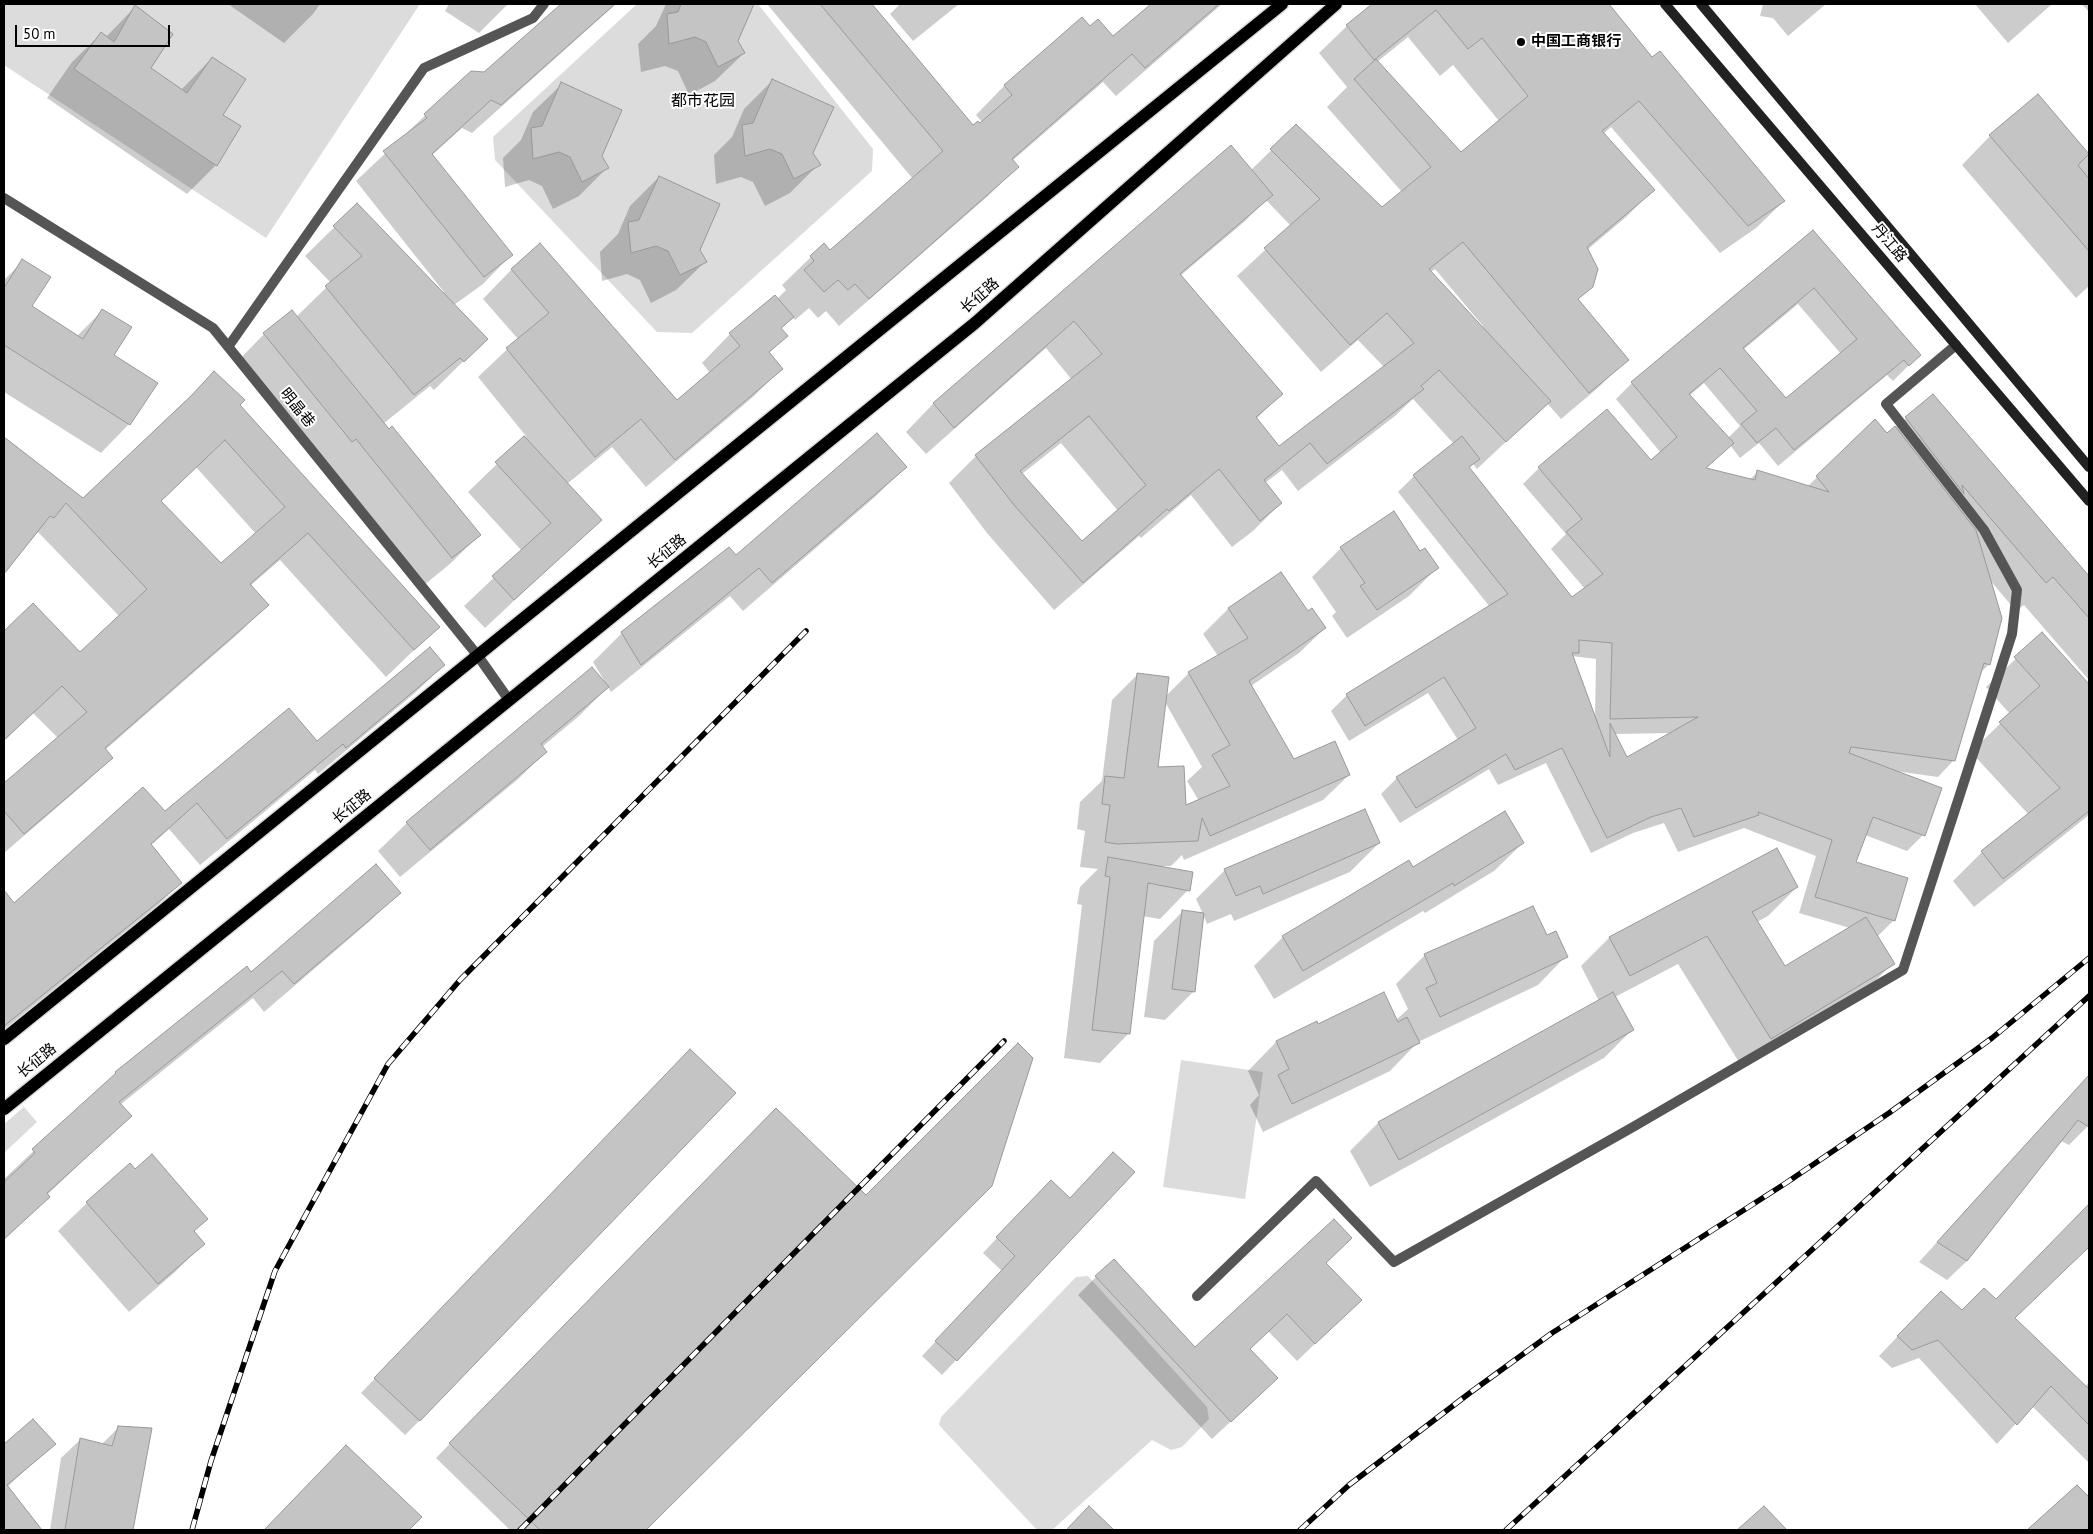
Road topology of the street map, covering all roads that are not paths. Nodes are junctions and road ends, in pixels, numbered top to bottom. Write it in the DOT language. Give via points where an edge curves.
graph roads {
  1 [pos="544,4"];
  2 [pos="1282,4"];
  3 [pos="1336,4"];
  4 [pos="1665,4"];
  5 [pos="1701,4"];
  6 [pos="4,198"];
  7 [pos="1956,345"];
  8 [pos="228,346"];
  9 [pos="2089,467"];
  10 [pos="2089,501"];
  11 [pos="478,656"];
  12 [pos="509,700"];
  13 [pos="4,1040"];
  14 [pos="4,1109"];
  15 [pos="1197,1296"];
  1 -- 8 [label="street" via="533,18 424,68"];
  2 -- 11 [label="main road"];
  3 -- 12 [label="main road, 长征路" via="974,323"];
  4 -- 7 [label="main road, 丹江路"];
  5 -- 9 [label="main road, 丹江路"];
  6 -- 8 [label="street, 明晶巷" via="213,328"];
  7 -- 10 [label="main road, 丹江路"];
  7 -- 15 [label="street" via="1886,404 1984,530 2017,590 2012,634 1903,970 1394,1262 1316,1181"];
  8 -- 11 [label="street, 明晶巷"];
  11 -- 12 [label="street, 明晶巷"];
  11 -- 13 [label="main road"];
  12 -- 14 [label="main road, 长征路"];
}
